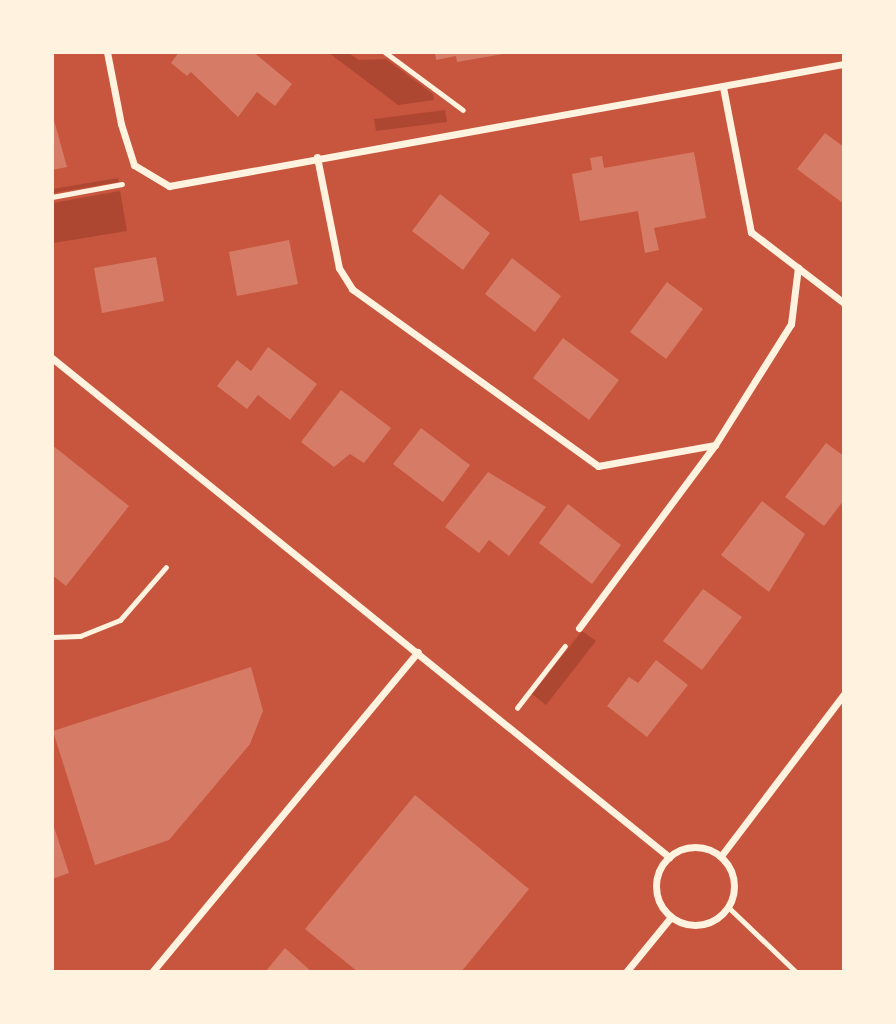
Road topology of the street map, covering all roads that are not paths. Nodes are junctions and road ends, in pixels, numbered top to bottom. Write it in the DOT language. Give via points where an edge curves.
graph roads {
  1 [pos="107,52"];
  2 [pos="844,64"];
  3 [pos="723,88"];
  4 [pos="317,157"];
  5 [pos="797,267"];
  6 [pos="844,303"];
  7 [pos="52,358"];
  8 [pos="715,445"];
  9 [pos="166,567"];
  10 [pos="579,628"];
  11 [pos="52,638"];
  12 [pos="418,652"];
  13 [pos="844,694"];
  14 [pos="721,856"];
  15 [pos="669,857"];
  16 [pos="728,907"];
  17 [pos="671,917"];
  18 [pos="152,971"];
  19 [pos="626,971"];
  20 [pos="796,971"];
  1 -- 4 [label="street" via="134,165 169,186"];
  2 -- 3 [label="street"];
  3 -- 4 [label="street"];
  3 -- 5 [label="street" via="751,232"];
  4 -- 8 [label="street" via="339,268 352,289 598,466"];
  5 -- 6 [label="street"];
  5 -- 8 [label="street" via="791,324"];
  7 -- 12 [label="street"];
  8 -- 10 [label="street"];
  9 -- 11 [label="lane" via="120,620 80,636"];
  12 -- 15 [label="street"];
  12 -- 18 [label="street"];
  13 -- 14 [label="street"];
  14 -- 15 [label="street" via="689,846"];
  14 -- 16 [label="street" via="733,875"];
  15 -- 17 [label="street" via="660,867 657,894"];
  16 -- 17 [label="street" via="708,923 696,925"];
  16 -- 20 [label="lane"];
  17 -- 19 [label="street"];
}
